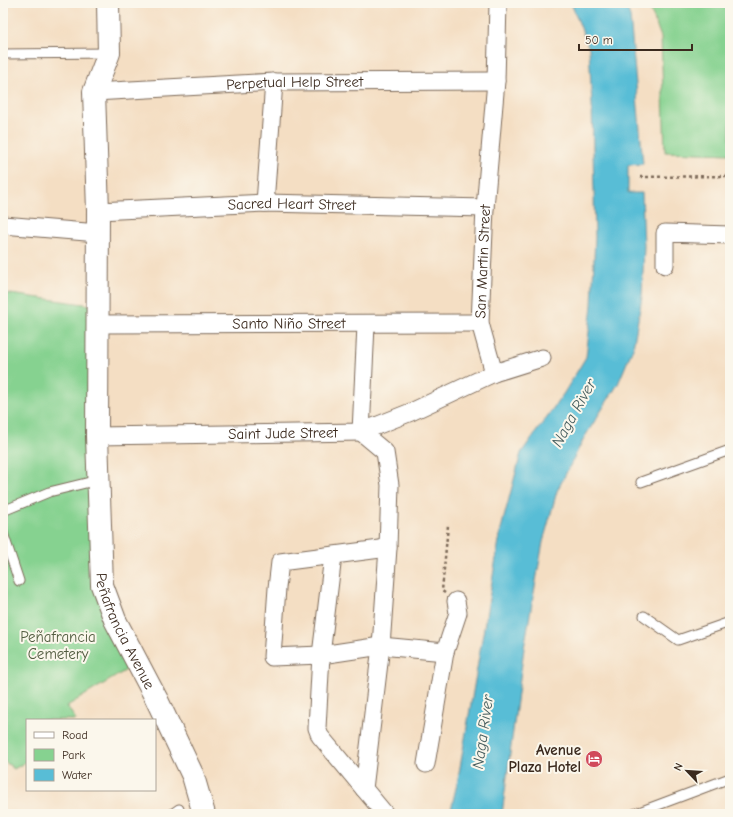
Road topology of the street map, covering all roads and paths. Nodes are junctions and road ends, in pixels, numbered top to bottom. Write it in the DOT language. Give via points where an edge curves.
graph roads {
  1 [pos="108,3"];
  2 [pos="498,3"];
  3 [pos="109,53"];
  4 [pos="3,54"];
  5 [pos="496,81"];
  6 [pos="274,82"];
  7 [pos="94,92"];
  8 [pos="730,176"];
  9 [pos="640,177"];
  10 [pos="265,203"];
  11 [pos="485,208"];
  12 [pos="98,211"];
  13 [pos="3,225"];
  14 [pos="98,233"];
  15 [pos="730,235"];
  16 [pos="665,265"];
  17 [pos="480,323"];
  18 [pos="98,324"];
  19 [pos="366,325"];
  20 [pos="542,358"];
  21 [pos="494,373"];
  22 [pos="361,432"];
  23 [pos="97,436"];
  24 [pos="730,450"];
  25 [pos="98,480"];
  26 [pos="641,482"];
  27 [pos="3,511"];
  28 [pos="448,525"];
  29 [pos="3,533"];
  30 [pos="388,548"];
  31 [pos="333,556"];
  32 [pos="19,581"];
  33 [pos="456,601"];
  34 [pos="644,616"];
  35 [pos="730,622"];
  36 [pos="381,646"];
  37 [pos="445,652"];
  38 [pos="321,655"];
  39 [pos="426,764"];
  40 [pos="730,778"];
  41 [pos="364,789"];
  42 [pos="172,814"];
  43 [pos="180,814"];
  44 [pos="204,814"];
  45 [pos="385,814"];
  46 [pos="634,814"];
  1 -- 3 [label="main road"];
  2 -- 5 [label="street, San Martin Street"];
  3 -- 4 [label="lane"];
  3 -- 7 [label="main road"];
  5 -- 6 [label="street, Perpetual Help Street"];
  5 -- 11 [label="street, San Martin Street"];
  6 -- 7 [label="street, Perpetual Help Street"];
  6 -- 10 [label="street"];
  7 -- 12 [label="main road, Peñafrancia Avenue"];
  8 -- 9 [label="path"];
  10 -- 11 [label="street, Sacred Heart Street"];
  10 -- 12 [label="street, Sacred Heart Street"];
  11 -- 17 [label="street, San Martin Street"];
  12 -- 14 [label="main road, Peñafrancia Avenue"];
  13 -- 14 [label="street"];
  14 -- 18 [label="main road, Peñafrancia Avenue"];
  15 -- 16 [label="street" via="665,233"];
  17 -- 19 [label="street, Santo Niño Street"];
  17 -- 21 [label="street, San Martin Street"];
  18 -- 19 [label="street, Santo Niño Street"];
  18 -- 23 [label="main road, Peñafrancia Avenue"];
  19 -- 22 [label="street"];
  20 -- 21 [label="street"];
  21 -- 22 [label="street"];
  22 -- 23 [label="street, Saint Jude Street"];
  22 -- 30 [label="street" via="385,452 390,485"];
  23 -- 25 [label="main road, Peñafrancia Avenue"];
  24 -- 26 [label="lane"];
  25 -- 27 [label="lane" via="48,492"];
  25 -- 44 [label="main road, Peñafrancia Avenue" via="102,585 115,620 193,776"];
  28 -- 33 [label="path" via="442,591"];
  29 -- 32 [label="lane"];
  30 -- 31 [label="street"];
  30 -- 36 [label="street"];
  31 -- 38 [label="street"];
  31 -- 38 [label="street" via="280,562 276,588 272,657"];
  33 -- 37 [label="street" via="458,613"];
  34 -- 35 [label="lane" via="678,640"];
  36 -- 37 [label="street"];
  36 -- 38 [label="street"];
  36 -- 41 [label="street"];
  37 -- 39 [label="street"];
  38 -- 41 [label="street" via="318,728 320,736"];
  40 -- 46 [label="lane"];
  41 -- 45 [label="street"];
  42 -- 43 [label="lane" via="179,809"];
}
